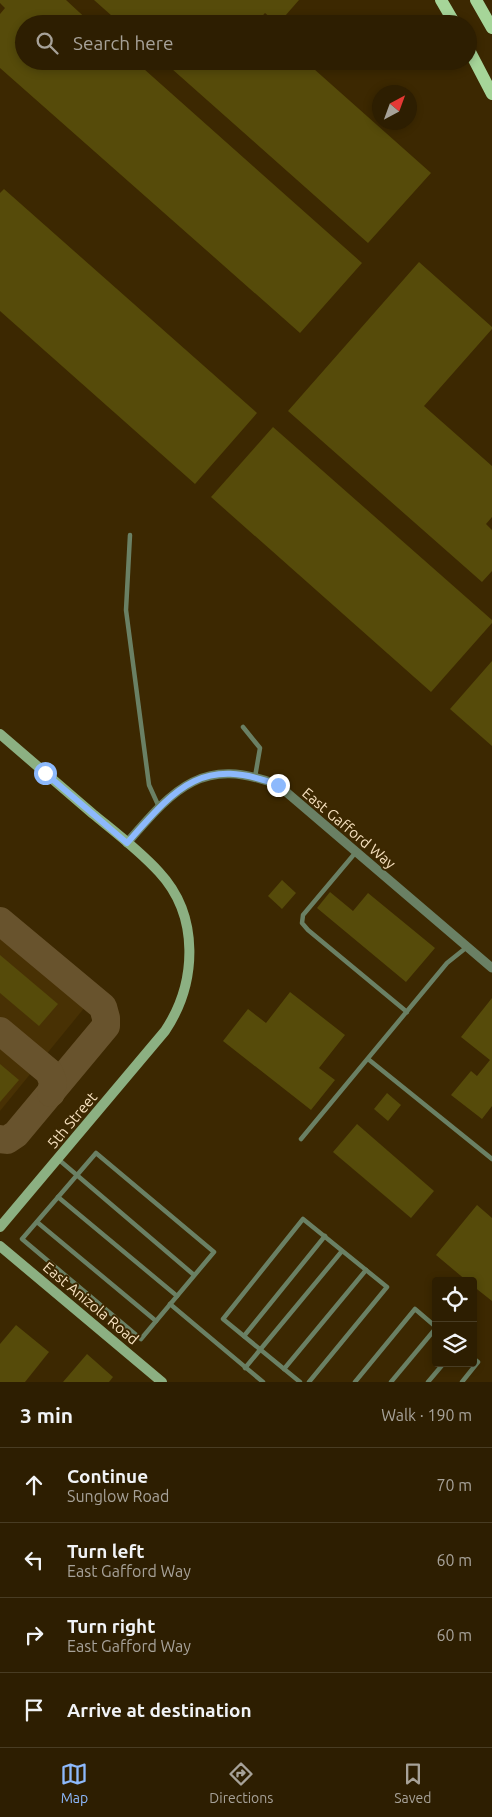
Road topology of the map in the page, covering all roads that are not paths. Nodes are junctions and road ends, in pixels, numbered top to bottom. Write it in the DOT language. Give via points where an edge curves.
graph roads {
  1 [pos="441,0"];
  2 [pos="476,0"];
  3 [pos="450,15"];
  4 [pos="492,28"];
  5 [pos="477,65"];
  6 [pos="492,94"];
  7 [pos="130,535"];
  8 [pos="243,727"];
  9 [pos="0,734"];
  10 [pos="256,777"];
  11 [pos="159,807"];
  12 [pos="127,843"];
  13 [pos="356,852"];
  14 [pos="467,947"];
  15 [pos="492,968"];
  16 [pos="406,1012"];
  17 [pos="368,1059"];
  18 [pos="301,1139"];
  19 [pos="58,1159"];
  20 [pos="492,1159"];
  21 [pos="77,1175"];
  22 [pos="58,1197"];
  23 [pos="37,1222"];
  24 [pos="0,1227"];
  25 [pos="325,1236"];
  26 [pos="0,1246"];
  27 [pos="342,1251"];
  28 [pos="366,1270"];
  29 [pos="194,1275"];
  30 [pos="177,1296"];
  31 [pos="170,1304"];
  32 [pos="156,1321"];
  33 [pos="432,1324"];
  34 [pos="432,1332"];
  35 [pos="244,1336"];
  36 [pos="260,1350"];
  37 [pos="441,1367"];
  38 [pos="474,1367"];
  39 [pos="245,1368"];
  40 [pos="284,1369"];
  41 [pos="162,1382"];
  42 [pos="263,1382"];
  43 [pos="300,1382"];
  44 [pos="309,1382"];
  45 [pos="355,1382"];
  46 [pos="390,1382"];
  47 [pos="428,1382"];
  48 [pos="462,1382"];
  1 -- 3 [label="main road"];
  2 -- 4 [label="main road"];
  5 -- 6 [label="main road"];
  7 -- 11 [label="lane" via="126,610 149,785"];
  8 -- 10 [label="lane" via="260,748"];
  9 -- 12 [label="street, 5th Street"];
  10 -- 11 [label="street, East Gafford Way" via="239,774 209,776 181,788"];
  10 -- 13 [label="street, East Gafford Way" via="278,785"];
  11 -- 12 [label="street, East Gafford Way"];
  12 -- 19 [label="street, 5th Street" via="160,873 182,909 190,946 188,974 179,1006 165,1031"];
  13 -- 14 [label="street, East Gafford Way"];
  13 -- 16 [label="lane" via="302,915 302,923"];
  14 -- 15 [label="street, East Gafford Way"];
  14 -- 16 [label="lane" via="447,964"];
  16 -- 17 [label="lane"];
  17 -- 18 [label="lane"];
  17 -- 20 [label="lane"];
  19 -- 21 [label="lane"];
  19 -- 24 [label="street, 5th Street"];
  21 -- 22 [label="lane"];
  21 -- 29 [label="lane"];
  21 -- 29 [label="lane" via="96,1153 214,1252"];
  22 -- 23 [label="lane"];
  22 -- 30 [label="lane"];
  23 -- 32 [label="lane"];
  23 -- 32 [label="lane" via="22,1239 141,1339"];
  25 -- 27 [label="lane"];
  25 -- 35 [label="lane"];
  25 -- 35 [label="lane" via="303,1219 223,1319"];
  26 -- 41 [label="street, East Anizola Road"];
  27 -- 28 [label="lane"];
  27 -- 36 [label="lane"];
  28 -- 40 [label="lane"];
  28 -- 44 [label="lane" via="387,1287"];
  29 -- 30 [label="lane"];
  30 -- 31 [label="lane"];
  31 -- 32 [label="lane"];
  31 -- 39 [label="lane"];
  33 -- 45 [label="lane" via="415,1309"];
  34 -- 46 [label="lane"];
  35 -- 36 [label="lane"];
  36 -- 39 [label="lane"];
  36 -- 40 [label="lane"];
  37 -- 47 [label="lane"];
  38 -- 48 [label="lane"];
  39 -- 42 [label="lane"];
  40 -- 43 [label="lane"];
}
